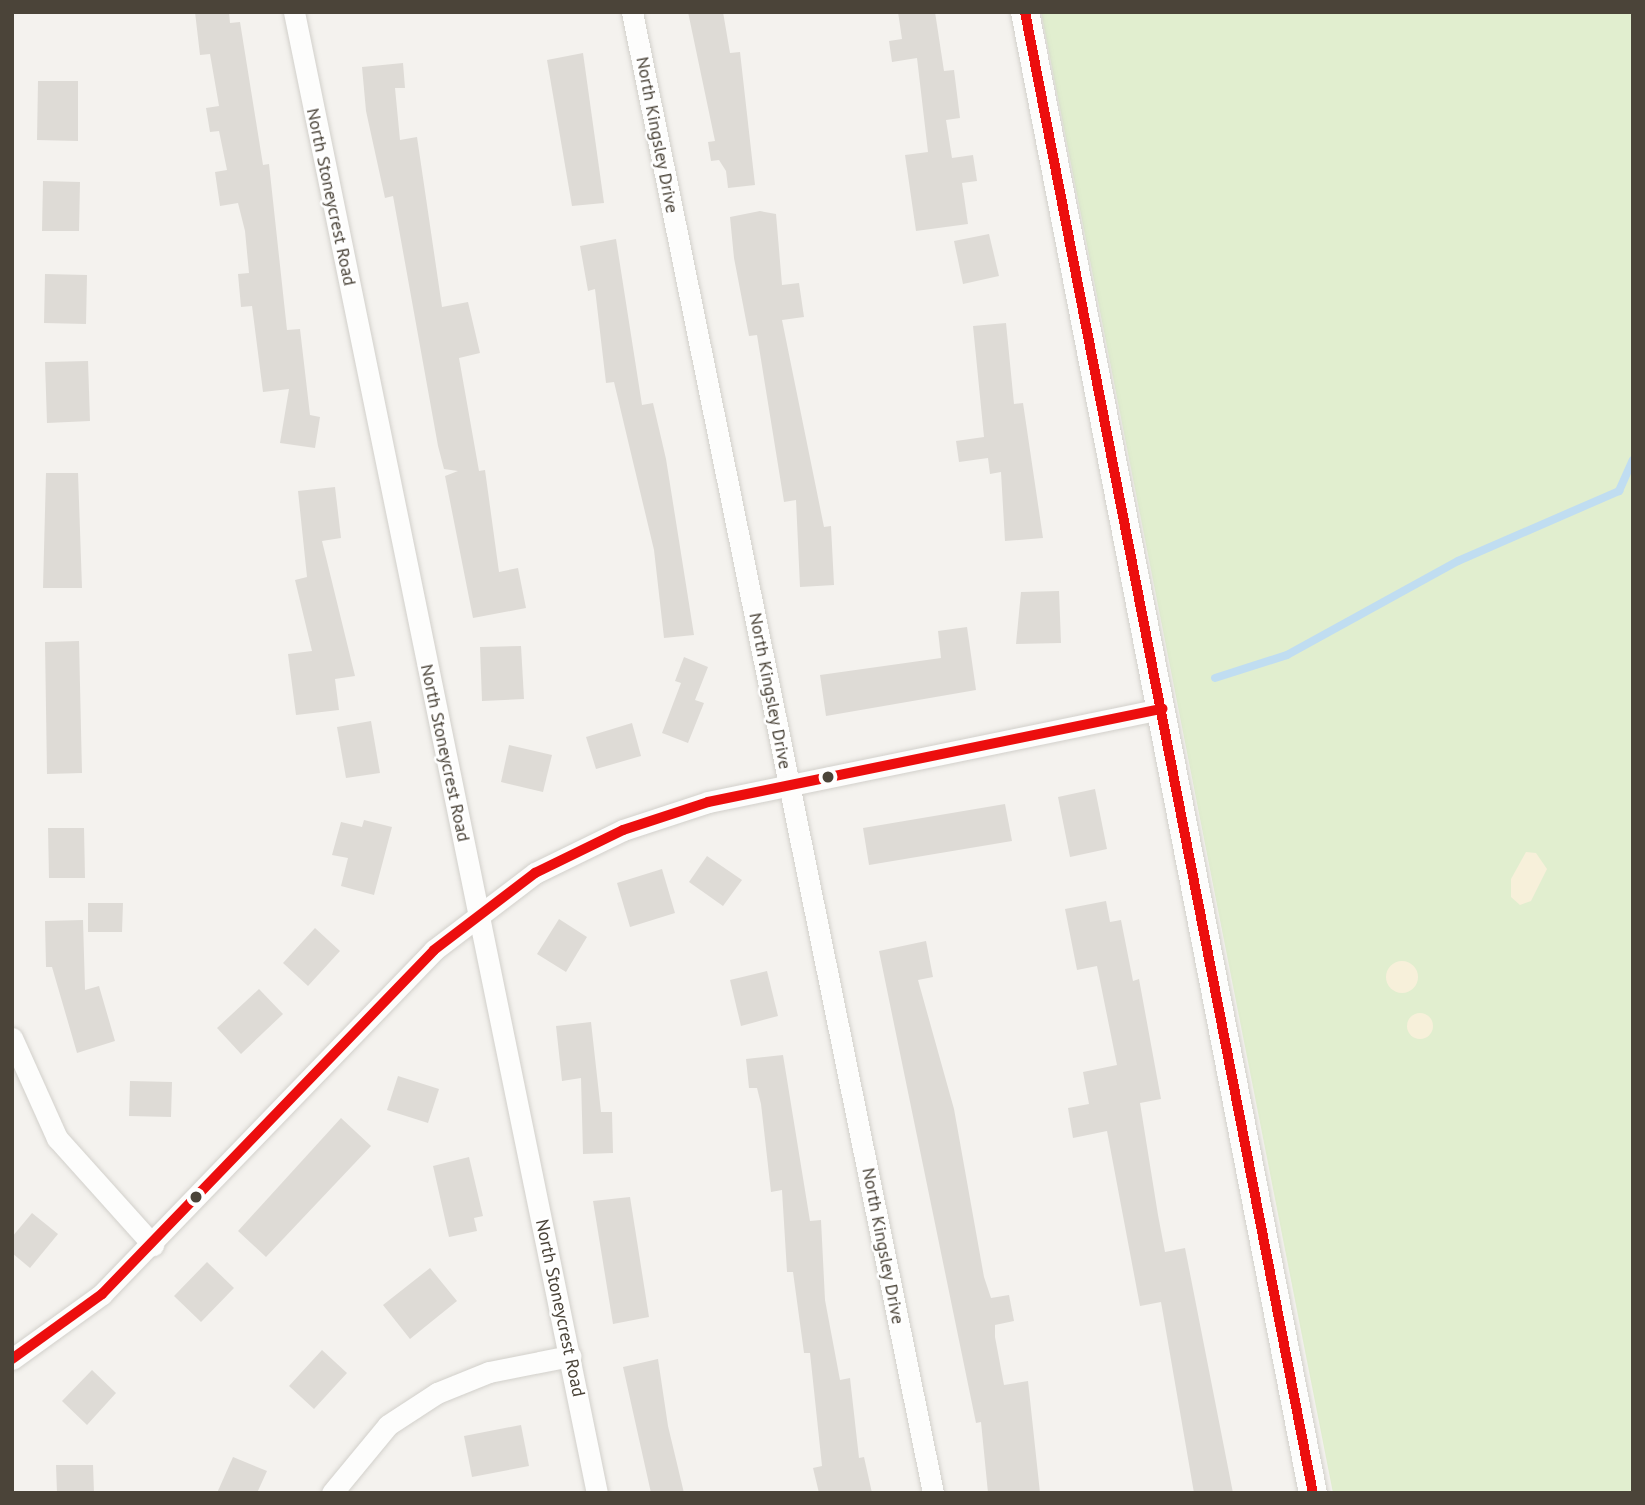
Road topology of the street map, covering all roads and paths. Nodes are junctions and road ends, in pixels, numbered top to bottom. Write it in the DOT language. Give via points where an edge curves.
graph roads {
  1 [pos="293,12"];
  2 [pos="632,12"];
  3 [pos="1025,12"];
  4 [pos="1163,709"];
  5 [pos="789,786"];
  6 [pos="478,913"];
  7 [pos="12,1038"];
  8 [pos="153,1245"];
  9 [pos="570,1356"];
  10 [pos="12,1359"];
  11 [pos="332,1493"];
  12 [pos="597,1493"];
  13 [pos="933,1493"];
  14 [pos="1314,1493"];
  1 -- 6 [label="street, North Stoneycrest Road"];
  2 -- 5 [label="street, North Kingsley Drive"];
  3 -- 4 [label="street"];
  4 -- 5 [label="street"];
  4 -- 14 [label="street"];
  5 -- 6 [label="street" via="708,802 623,830 535,873"];
  5 -- 13 [label="street, North Kingsley Drive"];
  6 -- 8 [label="street" via="400,984"];
  6 -- 9 [label="street, North Stoneycrest Road"];
  7 -- 8 [label="street" via="57,1138"];
  8 -- 10 [label="street" via="76,1318"];
  9 -- 11 [label="street" via="489,1372 437,1393 388,1425"];
  9 -- 12 [label="street, North Stoneycrest Road"];
}
